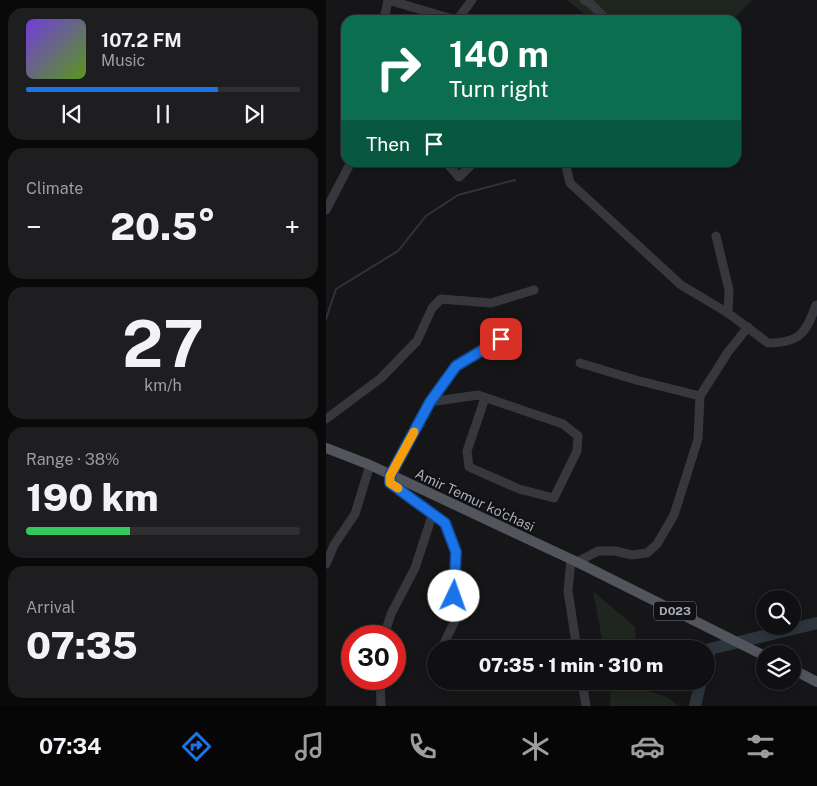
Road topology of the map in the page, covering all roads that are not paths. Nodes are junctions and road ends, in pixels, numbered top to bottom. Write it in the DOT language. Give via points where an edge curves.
graph roads {
  1 [pos="388,0"];
  2 [pos="472,0"];
  3 [pos="584,0"];
  4 [pos="385,15"];
  5 [pos="440,15"];
  6 [pos="461,15"];
  7 [pos="602,15"];
  8 [pos="348,167"];
  9 [pos="450,167"];
  10 [pos="469,167"];
  11 [pos="566,167"];
  12 [pos="326,210"];
  13 [pos="716,236"];
  14 [pos="534,290"];
  15 [pos="816,305"];
  16 [pos="728,312"];
  17 [pos="748,327"];
  18 [pos="501,339"];
  19 [pos="580,362"];
  20 [pos="700,396"];
  21 [pos="485,398"];
  22 [pos="430,402"];
  23 [pos="326,418"];
  24 [pos="326,448"];
  25 [pos="370,466"];
  26 [pos="390,476"];
  27 [pos="433,513"];
  28 [pos="578,562"];
  29 [pos="326,564"];
  30 [pos="388,625"];
  31 [pos="446,640"];
  32 [pos="576,640"];
  33 [pos="756,651"];
  34 [pos="801,674"];
  35 [pos="817,682"];
  36 [pos="380,690"];
  37 [pos="583,690"];
  38 [pos="381,706"];
  39 [pos="586,706"];
  1 -- 4 [label="street"];
  1 -- 5 [label="street"];
  2 -- 6 [label="street"];
  3 -- 7 [label="street"];
  8 -- 12 [label="street"];
  9 -- 10 [label="street" via="459,177"];
  11 -- 16 [label="street" via="570,183 681,284"];
  13 -- 16 [label="street" via="729,290"];
  14 -- 23 [label="street" via="491,303 441,300 432,308 417,341 381,378"];
  15 -- 17 [label="street" via="802,335 789,341 768,343"];
  16 -- 17 [label="street"];
  17 -- 20 [label="street"];
  18 -- 22 [label="street" via="456,366"];
  19 -- 20 [label="street"];
  20 -- 28 [label="street" via="698,439 674,515 657,544 647,553 632,555 598,551"];
  21 -- 21 [label="street" via="467,451 469,467 519,489 554,498 577,452 578,436 563,424"];
  21 -- 22 [label="street" via="478,395"];
  22 -- 26 [label="street"];
  24 -- 25 [label="main road, Amir Temur ko'chasi / D023"];
  25 -- 26 [label="main road, Amir Temur ko'chasi / D023"];
  25 -- 29 [label="street" via="354,514"];
  26 -- 27 [label="street" via="390,483"];
  26 -- 28 [label="main road, Amir Temur ko'chasi / D023"];
  27 -- 30 [label="street" via="415,568"];
  27 -- 31 [label="street" via="445,523 456,552 454,596 457,617"];
  28 -- 32 [label="street" via="568,591"];
  28 -- 33 [label="main road, D023"];
  34 -- 35 [label="main road"];
  36 -- 38 [label="street"];
  37 -- 39 [label="street"];
}
